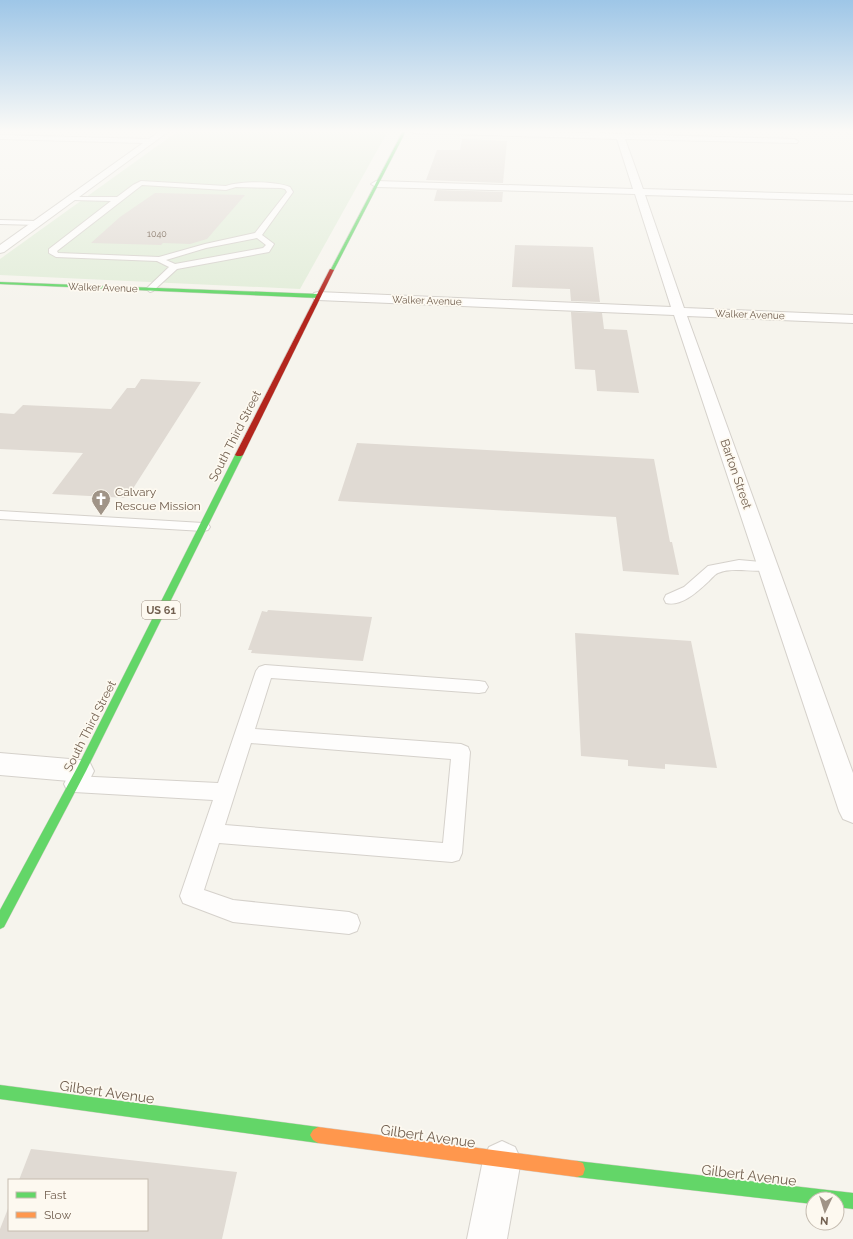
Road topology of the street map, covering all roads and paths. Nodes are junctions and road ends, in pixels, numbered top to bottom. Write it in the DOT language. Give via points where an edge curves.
graph roads {
  1 [pos="85,189"];
  2 [pos="131,189"];
  3 [pos="288,189"];
  4 [pos="374,189"];
  5 [pos="534,189"];
  6 [pos="638,189"];
  7 [pos="639,192"];
  8 [pos="72,198"];
  9 [pos="853,198"];
  10 [pos="118,199"];
  11 [pos="0,222"];
  12 [pos="38,223"];
  13 [pos="258,235"];
  14 [pos="0,250"];
  15 [pos="159,259"];
  16 [pos="174,267"];
  17 [pos="0,283"];
  18 [pos="150,289"];
  19 [pos="318,296"];
  20 [pos="679,311"];
  21 [pos="853,319"];
  22 [pos="0,515"];
  23 [pos="203,527"];
  24 [pos="768,566"];
  25 [pos="672,599"];
  26 [pos="479,687"];
  27 [pos="244,735"];
  28 [pos="0,764"];
  29 [pos="77,777"];
  30 [pos="224,792"];
  31 [pos="853,811"];
  32 [pos="211,834"];
  33 [pos="0,923"];
  34 [pos="348,923"];
  35 [pos="0,1092"];
  36 [pos="502,1160"];
  37 [pos="853,1201"];
  38 [pos="487,1239"];
  1 -- 8 [label="street"];
  2 -- 10 [label="lane"];
  3 -- 13 [label="lane" via="290,192"];
  4 -- 19 [label="main road, South Third Street / US 61"];
  5 -- 7 [label="street"];
  6 -- 7 [label="street, Barton Street"];
  7 -- 9 [label="street"];
  7 -- 20 [label="street, Barton Street"];
  8 -- 10 [label="lane"];
  8 -- 12 [label="street"];
  10 -- 15 [label="lane" via="52,252 56,255"];
  11 -- 12 [label="lane"];
  12 -- 14 [label="street"];
  13 -- 15 [label="lane"];
  13 -- 16 [label="lane" via="270,244 266,250"];
  15 -- 16 [label="lane"];
  16 -- 18 [label="lane"];
  17 -- 18 [label="main road, Walker Avenue"];
  18 -- 19 [label="main road, Walker Avenue"];
  19 -- 20 [label="street, Walker Avenue"];
  19 -- 23 [label="main road, South Third Street / US 61"];
  20 -- 21 [label="street, Walker Avenue"];
  20 -- 24 [label="street, Barton Street"];
  22 -- 23 [label="lane"];
  23 -- 29 [label="main road, South Third Street / US 61"];
  24 -- 25 [label="lane" via="739,565 713,569 689,591"];
  24 -- 31 [label="street, Barton Street"];
  26 -- 27 [label="lane" via="265,671"];
  27 -- 30 [label="lane"];
  27 -- 32 [label="lane" via="461,752 452,853"];
  28 -- 29 [label="street"];
  29 -- 30 [label="lane"];
  29 -- 33 [label="main road, South Third Street / US 61"];
  30 -- 32 [label="lane"];
  32 -- 34 [label="lane" via="191,896 233,911"];
  35 -- 36 [label="main road, Gilbert Avenue"];
  36 -- 37 [label="main road, Gilbert Avenue"];
  36 -- 38 [label="street"];
}
